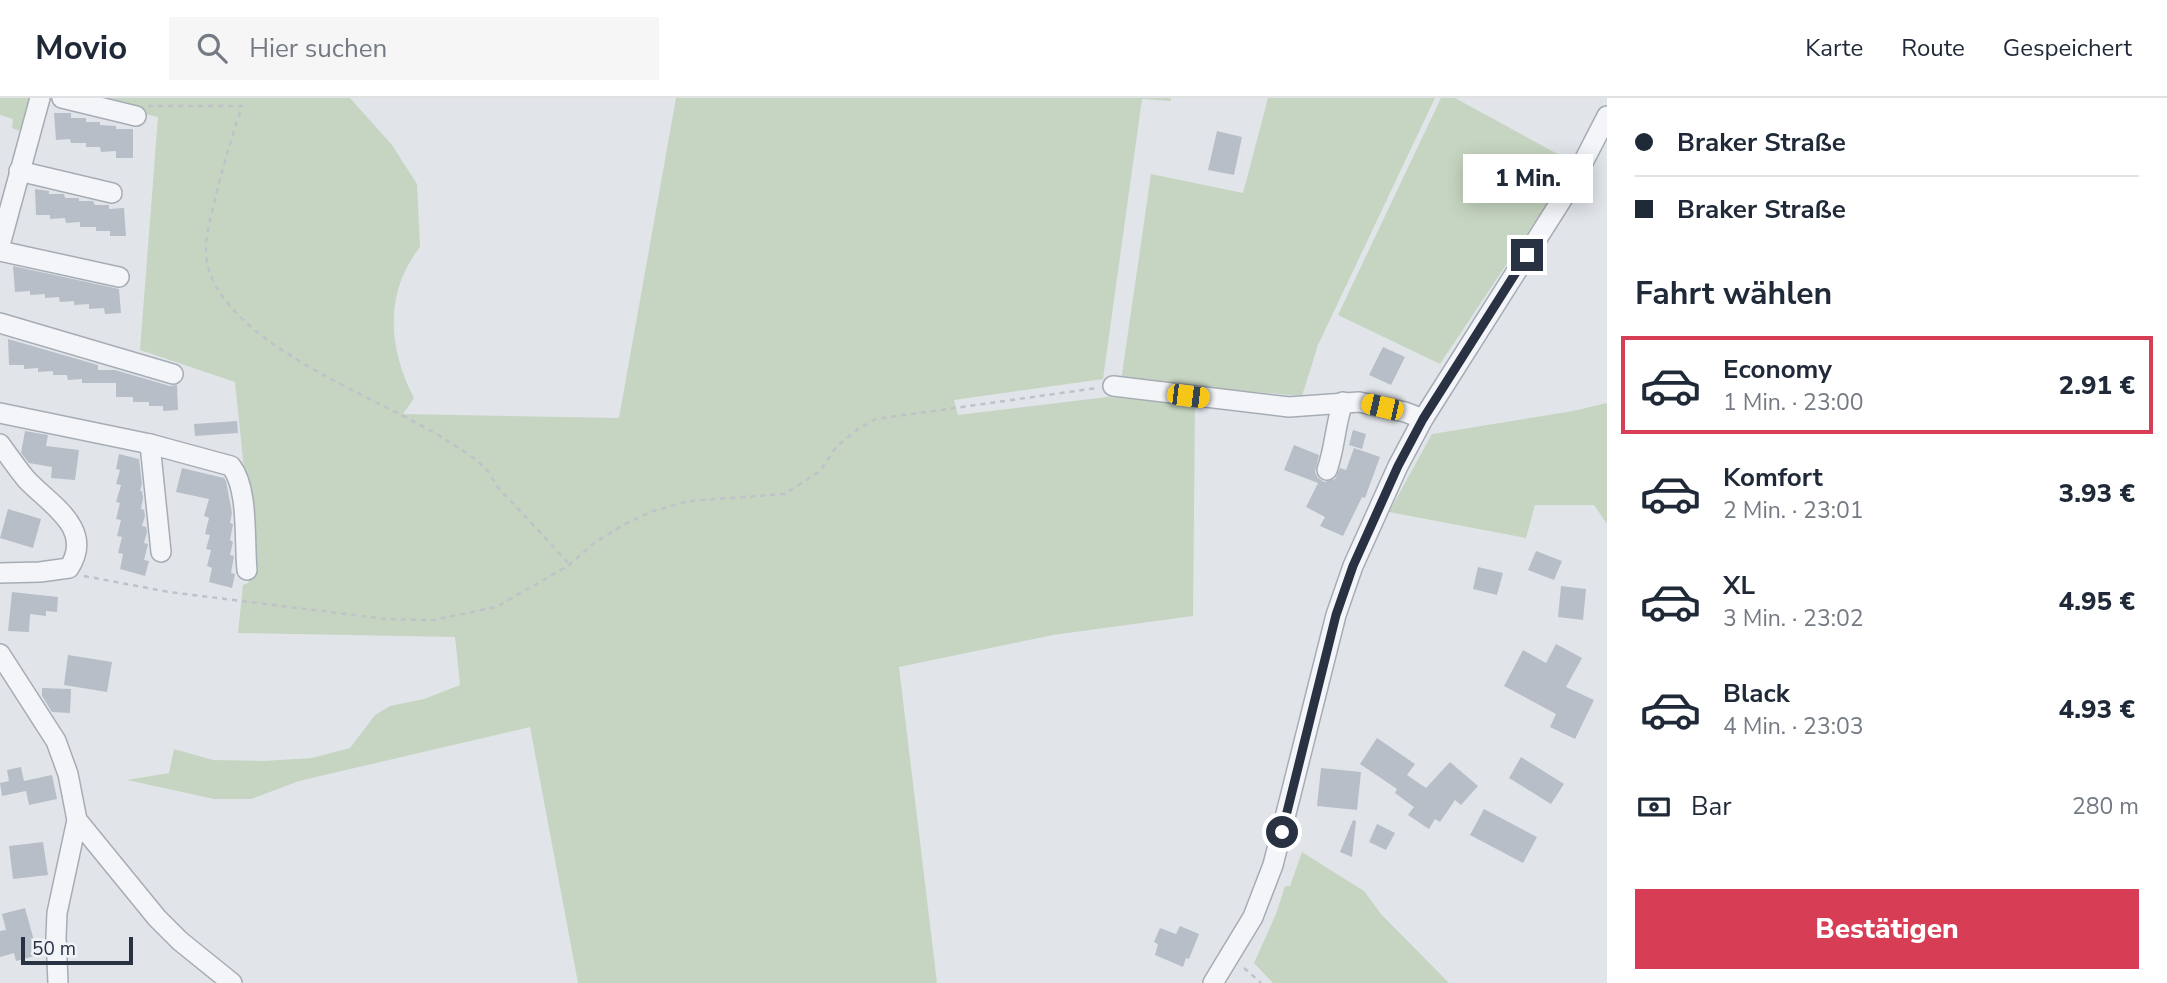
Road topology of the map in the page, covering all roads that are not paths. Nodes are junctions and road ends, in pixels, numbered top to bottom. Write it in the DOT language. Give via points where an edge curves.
graph roads {
  1 [pos="40,98"];
  2 [pos="62,98"];
  3 [pos="136,116"];
  4 [pos="1607,116"];
  5 [pos="19,171"];
  6 [pos="112,194"];
  7 [pos="0,245"];
  8 [pos="0,251"];
  9 [pos="119,277"];
  10 [pos="0,323"];
  11 [pos="173,374"];
  12 [pos="1113,386"];
  13 [pos="1343,402"];
  14 [pos="0,413"];
  15 [pos="1423,419"];
  16 [pos="0,444"];
  17 [pos="150,444"];
  18 [pos="1327,470"];
  19 [pos="161,552"];
  20 [pos="247,570"];
  21 [pos="0,573"];
  22 [pos="0,654"];
  23 [pos="77,820"];
  24 [pos="58,983"];
  25 [pos="232,983"];
  26 [pos="1213,983"];
  1 -- 5 [label="street"];
  2 -- 3 [label="street"];
  4 -- 15 [label="street" via="1573,182"];
  5 -- 6 [label="street"];
  5 -- 7 [label="street"];
  8 -- 9 [label="street"];
  10 -- 11 [label="street"];
  12 -- 13 [label="street" via="1289,408"];
  13 -- 15 [label="street"];
  13 -- 18 [label="street"];
  14 -- 17 [label="street"];
  15 -- 26 [label="street" via="1398,466 1336,615 1273,865 1253,917"];
  16 -- 21 [label="street" via="27,480 66,517 76,535 76,557 69,568"];
  17 -- 19 [label="street"];
  17 -- 20 [label="street" via="231,466 240,477"];
  22 -- 23 [label="street" via="56,741"];
  23 -- 24 [label="street" via="57,914"];
  23 -- 25 [label="street" via="157,918"];
}
